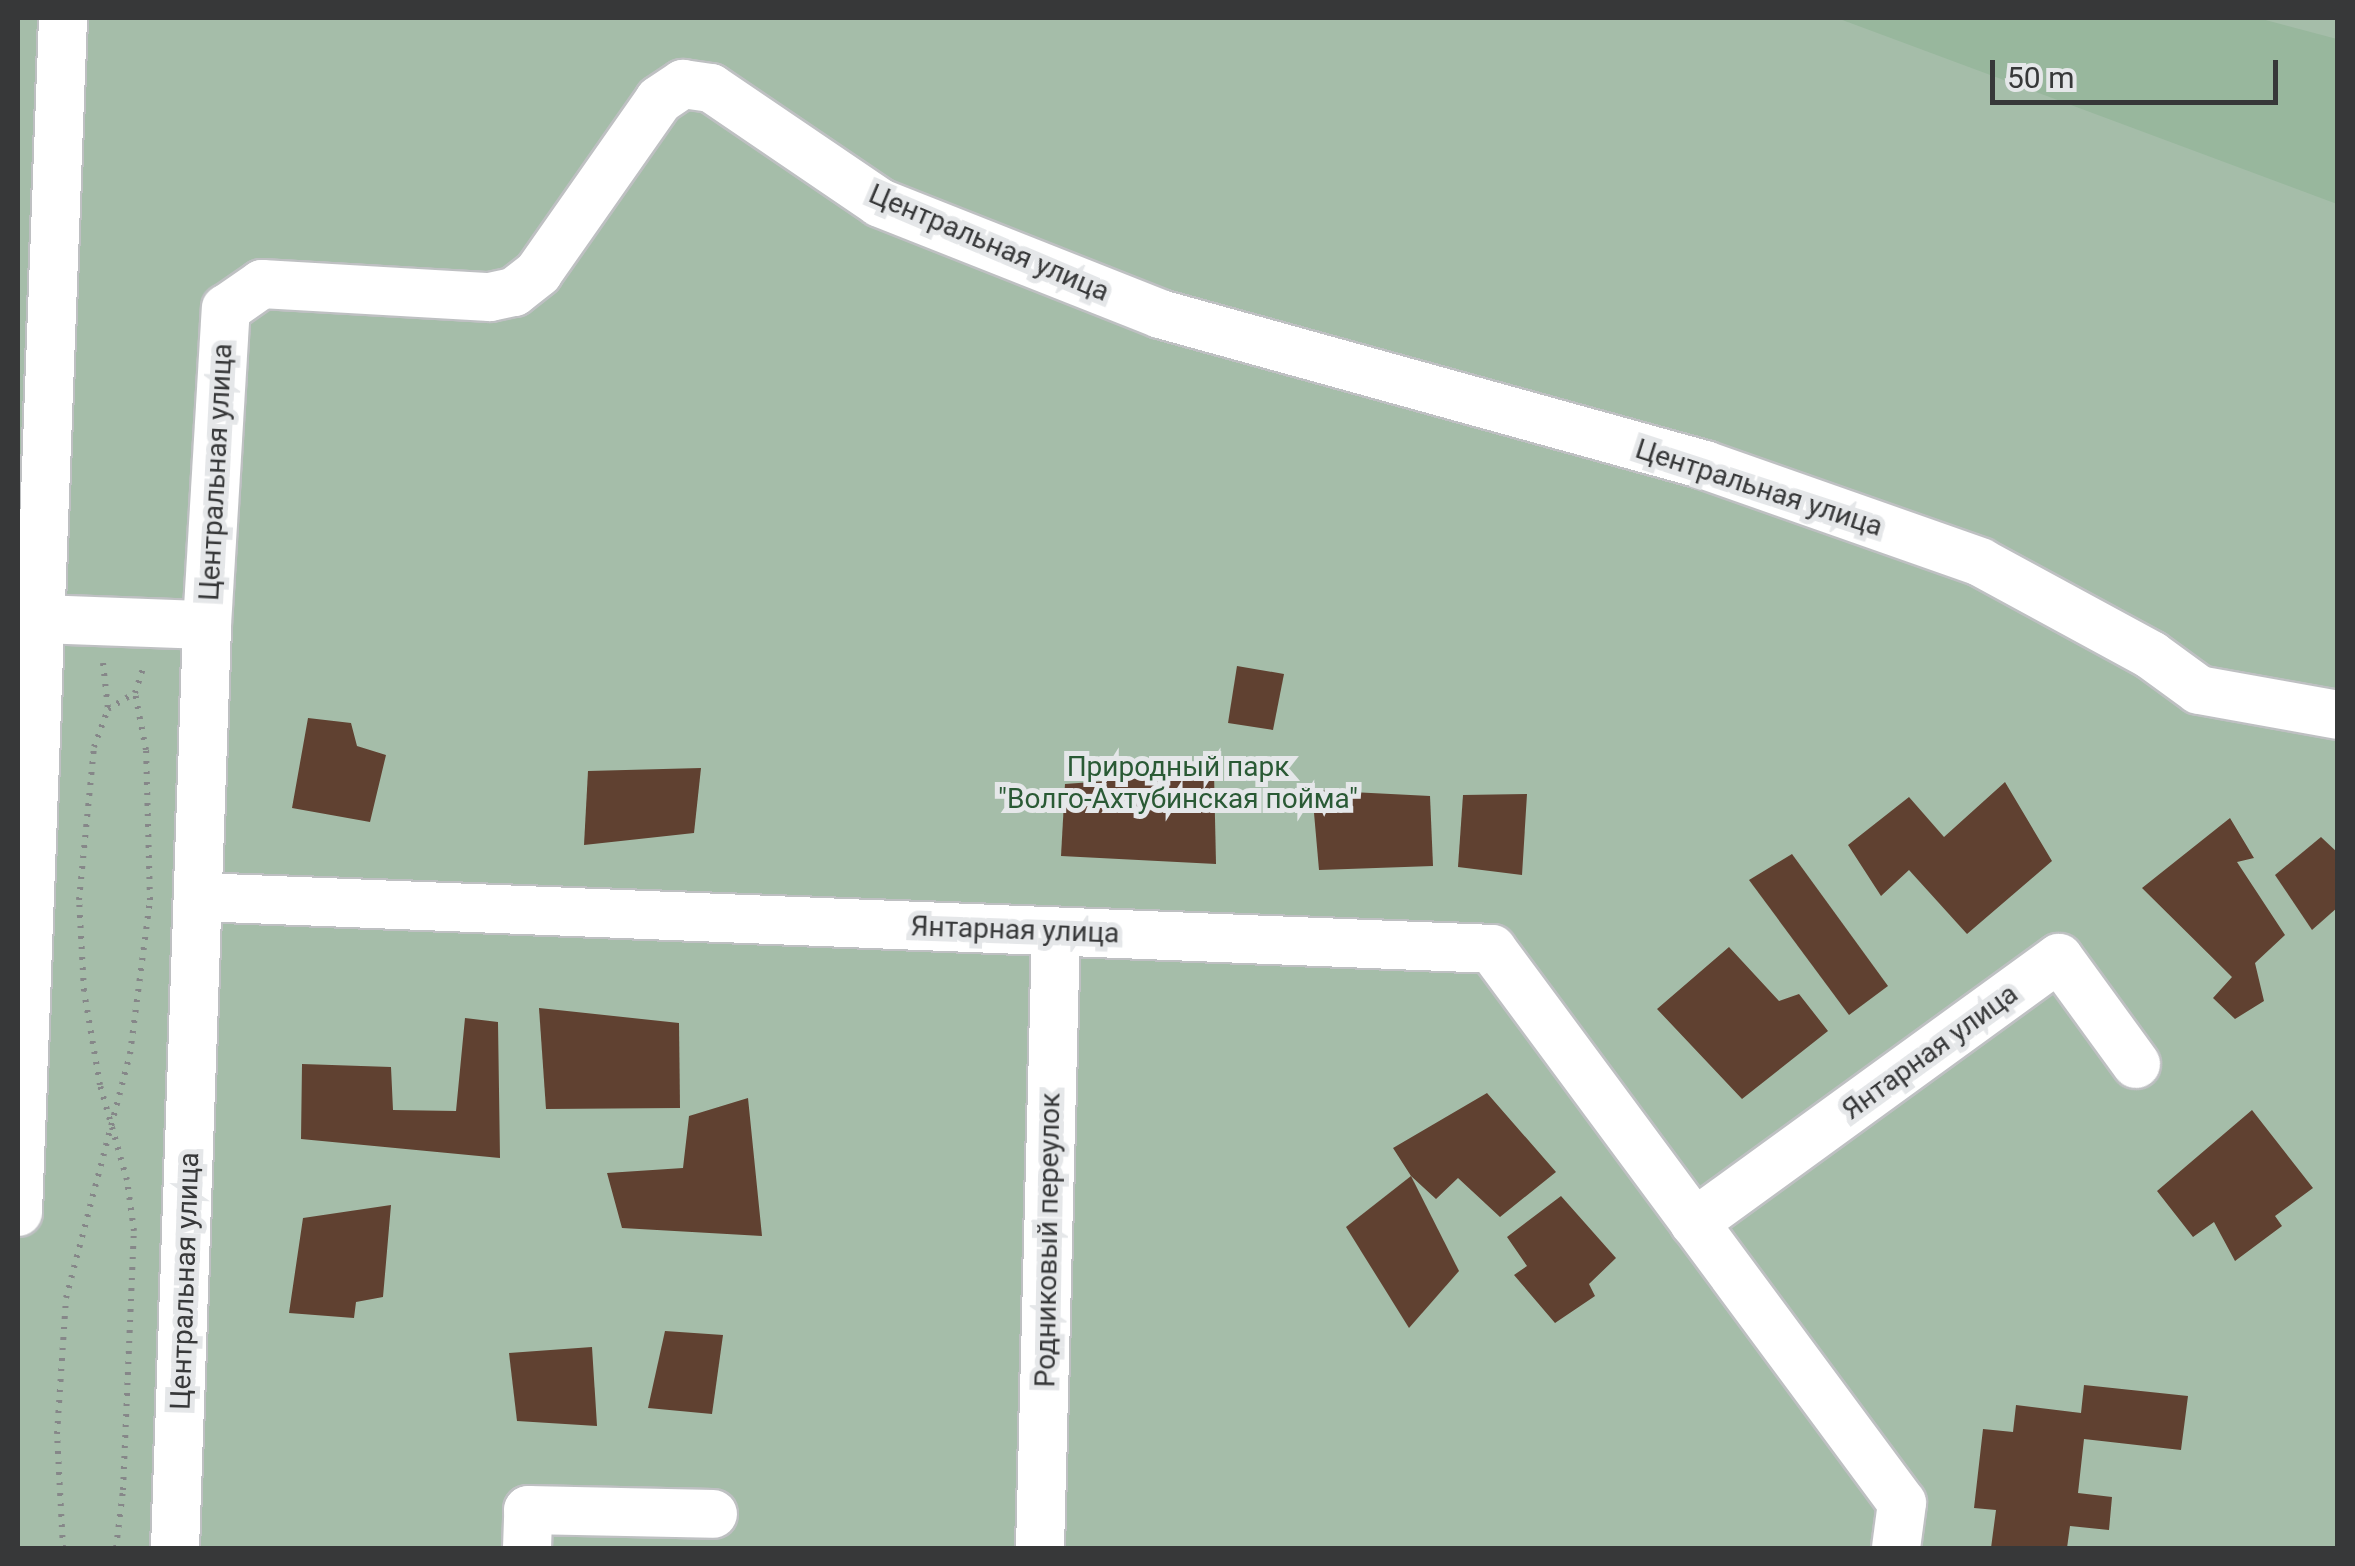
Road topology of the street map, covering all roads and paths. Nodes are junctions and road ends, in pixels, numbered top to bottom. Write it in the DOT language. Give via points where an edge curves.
graph roads {
  1 [pos="63,18"];
  2 [pos="29,607"];
  3 [pos="147,624"];
  4 [pos="207,625"];
  5 [pos="134,693"];
  6 [pos="2338,715"];
  7 [pos="24,891"];
  8 [pos="199,897"];
  9 [pos="1056,932"];
  10 [pos="2136,1064"];
  11 [pos="112,1125"];
  12 [pos="18,1212"];
  13 [pos="1694,1223"];
  14 [pos="713,1514"];
  15 [pos="63,1548"];
  16 [pos="116,1548"];
  17 [pos="174,1548"];
  18 [pos="527,1548"];
  19 [pos="1040,1548"];
  20 [pos="1896,1548"];
  1 -- 2 [label="street"];
  2 -- 3 [label="street"];
  2 -- 7 [label="street"];
  3 -- 4 [label="street"];
  3 -- 5 [label="path" via="143,674"];
  4 -- 6 [label="street, Центральная улица" via="226,309 262,284 490,298 514,292 538,272 659,100 683,84 712,88 880,203 1160,314 1705,465 1980,562 2152,655 2199,690"];
  4 -- 8 [label="street, Центральная улица"];
  5 -- 11 [label="path" via="146,750 150,900 130,1054"];
  5 -- 11 [label="path" via="108,710 94,747 79,900 84,990"];
  7 -- 12 [label="street"];
  8 -- 9 [label="street, Янтарная улица"];
  8 -- 17 [label="street, Центральная улица"];
  9 -- 13 [label="street, Янтарная улица" via="1492,949"];
  9 -- 19 [label="street, Родниковый переулок"];
  10 -- 13 [label="street, Янтарная улица" via="2059,958"];
  11 -- 15 [label="path" via="66,1298 57,1434"];
  11 -- 16 [label="path" via="134,1231"];
  13 -- 20 [label="street, Янтарная улица" via="1902,1503"];
  14 -- 18 [label="street" via="528,1510"];
}
